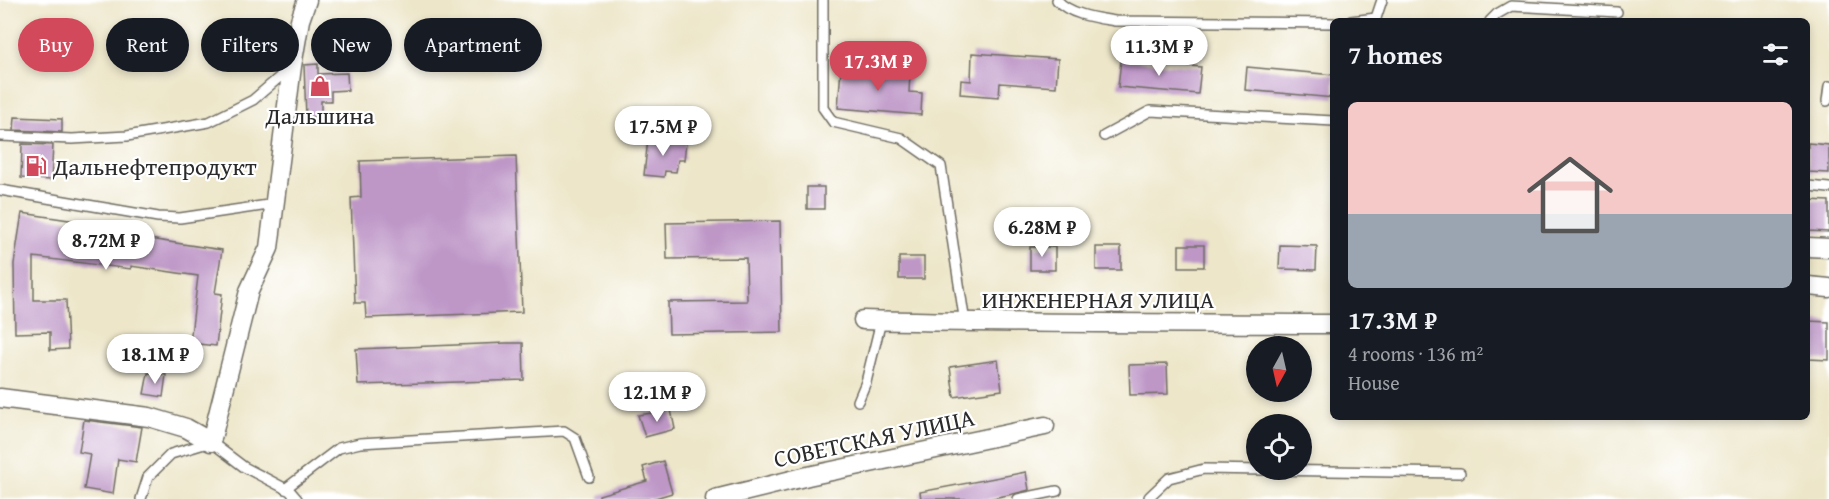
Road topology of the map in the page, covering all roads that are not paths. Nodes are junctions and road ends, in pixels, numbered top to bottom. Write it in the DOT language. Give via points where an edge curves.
graph roads {
  1 [pos="307,0"];
  2 [pos="823,0"];
  3 [pos="1057,0"];
  4 [pos="1382,0"];
  5 [pos="1617,12"];
  6 [pos="1376,18"];
  7 [pos="1493,18"];
  8 [pos="1330,23"];
  9 [pos="299,26"];
  10 [pos="285,72"];
  11 [pos="291,72"];
  12 [pos="1829,86"];
  13 [pos="1827,101"];
  14 [pos="1330,121"];
  15 [pos="0,136"];
  16 [pos="1104,136"];
  17 [pos="1810,186"];
  18 [pos="1829,188"];
  19 [pos="0,190"];
  20 [pos="275,204"];
  21 [pos="1810,247"];
  22 [pos="1829,248"];
  23 [pos="1810,286"];
  24 [pos="1829,288"];
  25 [pos="872,320"];
  26 [pos="965,323"];
  27 [pos="1330,324"];
  28 [pos="0,398"];
  29 [pos="858,401"];
  30 [pos="1045,426"];
  31 [pos="211,442"];
  32 [pos="1460,473"];
  33 [pos="590,477"];
  34 [pos="285,489"];
  35 [pos="1057,491"];
  36 [pos="1149,497"];
  37 [pos="141,499"];
  38 [pos="297,499"];
  39 [pos="715,499"];
  40 [pos="1018,499"];
  1 -- 9 [label="street"];
  2 -- 26 [label="lane" via="823,108 833,122 900,138 941,166"];
  3 -- 8 [label="lane" via="1061,6 1091,17 1115,21"];
  4 -- 6 [label="lane"];
  5 -- 7 [label="lane" via="1511,6"];
  10 -- 15 [label="lane" via="253,100 209,123 127,136"];
  11 -- 20 [label="street"];
  12 -- 13 [label="lane"];
  14 -- 16 [label="lane" via="1150,111"];
  17 -- 18 [label="lane"];
  19 -- 20 [label="lane" via="180,218"];
  20 -- 31 [label="street" via="269,248 249,291"];
  21 -- 22 [label="street"];
  23 -- 24 [label="street"];
  25 -- 26 [label="street, ИНЖЕНЕРНАЯ УЛИЦА"];
  25 -- 29 [label="lane" via="866,382"];
  26 -- 27 [label="street, ИНЖЕНЕРНАЯ УЛИЦА"];
  28 -- 31 [label="street" via="149,417 186,428"];
  30 -- 39 [label="street, СОВЕТСКАЯ УЛИЦА"];
  31 -- 34 [label="lane" via="244,467"];
  31 -- 37 [label="lane" via="171,454 148,477"];
  32 -- 36 [label="lane" via="1204,470 1168,478"];
  33 -- 34 [label="lane" via="575,438 564,431 360,443 339,448"];
  34 -- 38 [label="lane"];
  35 -- 40 [label="lane"];
}
